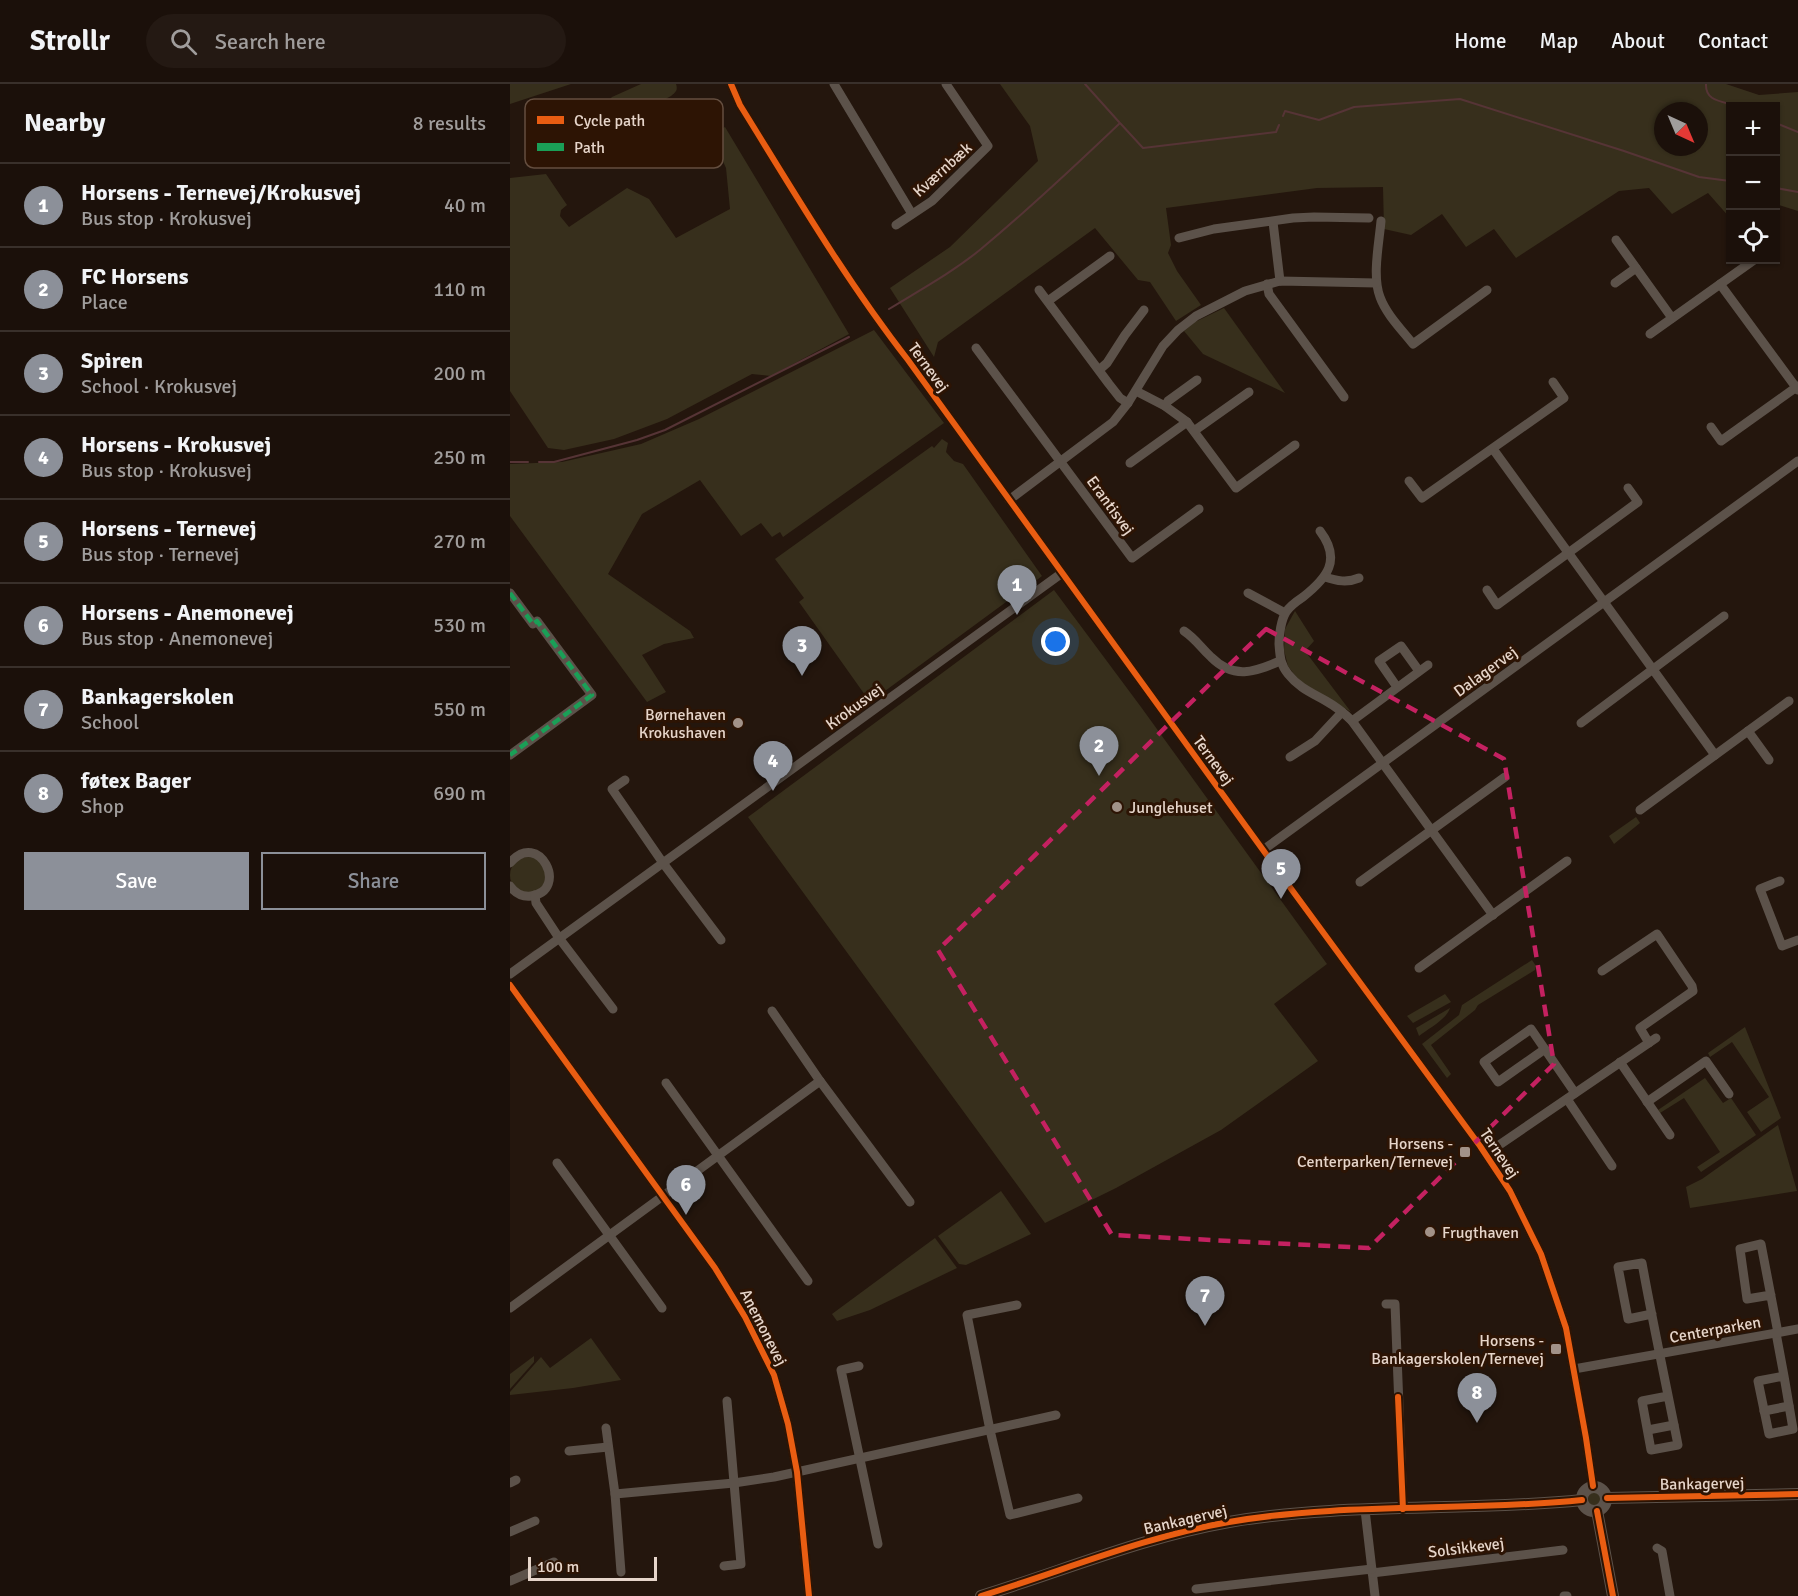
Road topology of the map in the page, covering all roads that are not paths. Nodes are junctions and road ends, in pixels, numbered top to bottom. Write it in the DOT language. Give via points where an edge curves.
graph roads {
  1 [pos="731,84"];
  2 [pos="834,84"];
  3 [pos="946,84"];
  4 [pos="912,214"];
  5 [pos="1369,218"];
  6 [pos="1381,221"];
  7 [pos="1273,222"];
  8 [pos="896,225"];
  9 [pos="1179,238"];
  10 [pos="1616,240"];
  11 [pos="1110,256"];
  12 [pos="1748,264"];
  13 [pos="1636,268"];
  14 [pos="1280,281"];
  15 [pos="1376,283"];
  16 [pos="1615,283"];
  17 [pos="1267,284"];
  18 [pos="1720,284"];
  19 [pos="1039,290"];
  20 [pos="1487,290"];
  21 [pos="1048,301"];
  22 [pos="1144,310"];
  23 [pos="1672,318"];
  24 [pos="1650,334"];
  25 [pos="976,348"];
  26 [pos="1099,370"];
  27 [pos="1197,380"];
  28 [pos="1553,382"];
  29 [pos="1797,388"];
  30 [pos="1136,391"];
  31 [pos="1249,392"];
  32 [pos="1344,397"];
  33 [pos="1128,403"];
  34 [pos="1165,406"];
  35 [pos="1186,422"];
  36 [pos="1711,427"];
  37 [pos="1194,431"];
  38 [pos="1295,445"];
  39 [pos="1493,449"];
  40 [pos="1061,461"];
  41 [pos="1798,461"];
  42 [pos="1130,463"];
  43 [pos="1409,481"];
  44 [pos="1628,488"];
  45 [pos="1009,500"];
  46 [pos="1198,509"];
  47 [pos="1320,531"];
  48 [pos="1568,553"];
  49 [pos="1062,573"];
  50 [pos="1325,577"];
  51 [pos="1359,578"];
  52 [pos="1487,590"];
  53 [pos="510,593"];
  54 [pos="1248,593"];
  55 [pos="1605,603"];
  56 [pos="1285,613"];
  57 [pos="1724,616"];
  58 [pos="1184,631"];
  59 [pos="1280,661"];
  60 [pos="1428,664"];
  61 [pos="1653,670"];
  62 [pos="1419,671"];
  63 [pos="1397,687"];
  64 [pos="1789,701"];
  65 [pos="1342,712"];
  66 [pos="1352,721"];
  67 [pos="1581,723"];
  68 [pos="1748,731"];
  69 [pos="510,755"];
  70 [pos="1715,755"];
  71 [pos="1290,757"];
  72 [pos="1769,760"];
  73 [pos="1383,764"];
  74 [pos="1505,777"];
  75 [pos="625,780"];
  76 [pos="1640,810"];
  77 [pos="1432,830"];
  78 [pos="1263,850"];
  79 [pos="1568,861"];
  80 [pos="510,863"];
  81 [pos="663,863"];
  82 [pos="1360,882"];
  83 [pos="1780,882"];
  84 [pos="510,886"];
  85 [pos="534,895"];
  86 [pos="1493,915"];
  87 [pos="559,938"];
  88 [pos="721,940"];
  89 [pos="1798,940"];
  90 [pos="1419,968"];
  91 [pos="1602,971"];
  92 [pos="510,974"];
  93 [pos="510,985"];
  94 [pos="613,1009"];
  95 [pos="772,1011"];
  96 [pos="1545,1049"];
  97 [pos="1620,1062"];
  98 [pos="820,1081"];
  99 [pos="666,1083"];
  100 [pos="1575,1093"];
  101 [pos="1729,1094"];
  102 [pos="1567,1099"];
  103 [pos="1647,1102"];
  104 [pos="1670,1135"];
  105 [pos="1486,1154"];
  106 [pos="717,1156"];
  107 [pos="557,1163"];
  108 [pos="1612,1166"];
  109 [pos="663,1196"];
  110 [pos="910,1202"];
  111 [pos="610,1236"];
  112 [pos="808,1281"];
  113 [pos="1771,1295"];
  114 [pos="1386,1304"];
  115 [pos="1017,1305"];
  116 [pos="510,1308"];
  117 [pos="662,1308"];
  118 [pos="1652,1314"];
  119 [pos="1798,1329"];
  120 [pos="1777,1333"];
  121 [pos="1659,1354"];
  122 [pos="859,1366"];
  123 [pos="1574,1369"];
  124 [pos="1784,1376"];
  125 [pos="1668,1396"];
  126 [pos="726,1401"];
  127 [pos="1789,1406"];
  128 [pos="1764,1411"];
  129 [pos="1056,1415"];
  130 [pos="1674,1425"];
  131 [pos="606,1428"];
  132 [pos="990,1430"];
  133 [pos="1648,1430"];
  134 [pos="608,1447"];
  135 [pos="569,1451"];
  136 [pos="860,1458"];
  137 [pos="797,1472"];
  138 [pos="734,1484"];
  139 [pos="1593,1486"];
  140 [pos="615,1494"];
  141 [pos="1798,1494"];
  142 [pos="1078,1498"];
  143 [pos="1607,1498"];
  144 [pos="1582,1500"];
  145 [pos="1402,1509"];
  146 [pos="1365,1510"];
  147 [pos="1597,1511"];
  148 [pos="536,1521"];
  149 [pos="510,1533"];
  150 [pos="878,1544"];
  151 [pos="1657,1548"];
  152 [pos="1563,1550"];
  153 [pos="554,1563"];
  154 [pos="724,1566"];
  155 [pos="1372,1571"];
  156 [pos="621,1572"];
  157 [pos="510,1581"];
  158 [pos="1196,1589"];
  159 [pos="809,1596"];
  160 [pos="981,1596"];
  161 [pos="1375,1596"];
  162 [pos="1613,1596"];
  163 [pos="1670,1596"];
  1 -- 45 [label="street, Ternevej" via="830,252"];
  2 -- 4 [label="street, Kværnbæk"];
  3 -- 4 [label="street, Kværnbæk" via="988,146 932,201"];
  4 -- 8 [label="street, Kværnbæk"];
  5 -- 7 [label="street" via="1314,217"];
  6 -- 15 [label="street"];
  7 -- 9 [label="street"];
  7 -- 14 [label="street"];
  10 -- 13 [label="street"];
  11 -- 21 [label="street"];
  12 -- 18 [label="street"];
  13 -- 16 [label="street"];
  13 -- 23 [label="street"];
  14 -- 15 [label="street"];
  14 -- 17 [label="street"];
  15 -- 20 [label="street" via="1382,303 1413,344"];
  17 -- 30 [label="street" via="1196,316 1178,330 1157,355"];
  17 -- 32 [label="street" via="1269,294"];
  18 -- 23 [label="street"];
  18 -- 29 [label="street"];
  19 -- 21 [label="street"];
  21 -- 26 [label="street"];
  22 -- 26 [label="street"];
  23 -- 24 [label="street"];
  25 -- 40 [label="street, Erantisvej"];
  26 -- 33 [label="street"];
  27 -- 34 [label="street"];
  28 -- 39 [label="street" via="1564,398"];
  29 -- 36 [label="street" via="1721,441"];
  30 -- 33 [label="street"];
  30 -- 34 [label="street"];
  31 -- 37 [label="street"];
  33 -- 40 [label="street" via="1113,422"];
  34 -- 35 [label="street"];
  35 -- 37 [label="street"];
  35 -- 42 [label="street"];
  37 -- 38 [label="street" via="1236,488"];
  39 -- 43 [label="street" via="1422,498"];
  39 -- 48 [label="street"];
  40 -- 45 [label="street"];
  40 -- 46 [label="street, Erantisvej" via="1132,558"];
  41 -- 55 [label="street, Dalagervej"];
  44 -- 48 [label="street" via="1638,502"];
  45 -- 49 [label="street, Ternevej"];
  47 -- 50 [label="street" via="1331,552"];
  48 -- 52 [label="street" via="1497,605"];
  48 -- 55 [label="street"];
  49 -- 78 [label="street, Ternevej"];
  49 -- 81 [label="street, Krokusvej"];
  50 -- 51 [label="street" via="1345,581"];
  50 -- 56 [label="street"];
  53 -- 69 [label="street" via="533,624 537,621 592,695"];
  54 -- 56 [label="street"];
  55 -- 61 [label="street"];
  55 -- 73 [label="street, Dalagervej"];
  56 -- 59 [label="street" via="1279,638"];
  57 -- 61 [label="street"];
  58 -- 59 [label="street" via="1230,670 1256,671"];
  59 -- 65 [label="street" via="1299,686"];
  60 -- 62 [label="street"];
  61 -- 67 [label="street"];
  61 -- 70 [label="street"];
  62 -- 63 [label="street"];
  62 -- 63 [label="street" via="1401,646 1379,662"];
  63 -- 66 [label="street"];
  64 -- 68 [label="street"];
  65 -- 66 [label="street"];
  65 -- 71 [label="street" via="1315,741"];
  66 -- 73 [label="street"];
  68 -- 70 [label="street"];
  68 -- 72 [label="street"];
  70 -- 76 [label="street"];
  73 -- 77 [label="street"];
  73 -- 78 [label="street, Dalagervej"];
  74 -- 77 [label="street"];
  75 -- 81 [label="street" via="612,789"];
  77 -- 82 [label="street"];
  77 -- 86 [label="street"];
  78 -- 105 [label="street, Ternevej"];
  79 -- 86 [label="street"];
  80 -- 85 [label="street" via="527,853 545,862 549,881"];
  81 -- 87 [label="street, Krokusvej"];
  81 -- 88 [label="street"];
  83 -- 89 [label="street" via="1760,889 1782,946"];
  84 -- 85 [label="street" via="520,895"];
  85 -- 87 [label="street"];
  86 -- 90 [label="street"];
  87 -- 92 [label="street, Krokusvej"];
  87 -- 94 [label="street"];
  91 -- 97 [label="street" via="1658,934 1693,991 1640,1028 1652,1040"];
  93 -- 109 [label="street, Anemonevej"];
  95 -- 98 [label="street"];
  96 -- 96 [label="street" via="1531,1029 1484,1062 1498,1082"];
  96 -- 100 [label="street"];
  97 -- 100 [label="street"];
  97 -- 103 [label="street"];
  98 -- 106 [label="street"];
  98 -- 110 [label="street"];
  99 -- 106 [label="street"];
  100 -- 102 [label="street"];
  101 -- 103 [label="street" via="1706,1061"];
  102 -- 105 [label="street"];
  102 -- 108 [label="street"];
  103 -- 104 [label="street"];
  105 -- 123 [label="street, Ternevej" via="1541,1254 1566,1328"];
  106 -- 109 [label="street"];
  106 -- 112 [label="street"];
  107 -- 111 [label="street"];
  109 -- 111 [label="street"];
  109 -- 137 [label="street, Anemonevej" via="732,1294 774,1375"];
  111 -- 116 [label="street"];
  111 -- 117 [label="street"];
  113 -- 113 [label="street, Centerparken" via="1761,1244 1740,1248 1747,1299"];
  113 -- 120 [label="street, Centerparken"];
  114 -- 145 [label="street" via="1395,1304"];
  115 -- 132 [label="street" via="967,1315"];
  118 -- 118 [label="street, Centerparken" via="1642,1263 1618,1267 1628,1319"];
  118 -- 121 [label="street, Centerparken"];
  119 -- 120 [label="street, Centerparken"];
  120 -- 121 [label="street, Centerparken"];
  120 -- 124 [label="street, Centerparken"];
  121 -- 123 [label="street, Centerparken"];
  121 -- 125 [label="street, Centerparken"];
  122 -- 136 [label="street" via="841,1370"];
  123 -- 139 [label="street, Ternevej"];
  124 -- 127 [label="street, Centerparken"];
  124 -- 128 [label="street, Centerparken" via="1758,1380"];
  125 -- 130 [label="street, Centerparken"];
  125 -- 133 [label="street, Centerparken" via="1642,1401"];
  126 -- 138 [label="street"];
  127 -- 128 [label="street"];
  127 -- 128 [label="street, Centerparken" via="1793,1429 1769,1434"];
  129 -- 132 [label="street"];
  130 -- 133 [label="street"];
  130 -- 133 [label="street, Centerparken" via="1677,1445 1651,1450"];
  131 -- 134 [label="street"];
  132 -- 136 [label="street"];
  132 -- 142 [label="street" via="1010,1515"];
  134 -- 135 [label="street"];
  134 -- 140 [label="street"];
  136 -- 137 [label="street"];
  136 -- 150 [label="street"];
  137 -- 138 [label="street"];
  137 -- 159 [label="street, Anemonevej"];
  138 -- 140 [label="street"];
  138 -- 154 [label="street" via="741,1564"];
  139 -- 143 [label="street" via="1601,1488"];
  139 -- 144 [label="street" via="1585,1490"];
  140 -- 156 [label="street"];
  141 -- 143 [label="street, Bankagervej"];
  143 -- 147 [label="street"];
  144 -- 145 [label="street, Bankagervej"];
  144 -- 147 [label="street" via="1586,1508"];
  145 -- 146 [label="street, Bankagervej"];
  146 -- 155 [label="street"];
  146 -- 160 [label="street, Bankagervej" via="1265,1517 1183,1532"];
  147 -- 162 [label="street"];
  148 -- 149 [label="street"];
  151 -- 163 [label="street" via="1662,1551"];
  152 -- 155 [label="street, Solsikkevej"];
  153 -- 157 [label="street"];
  155 -- 158 [label="street, Solsikkevej"];
  155 -- 161 [label="street"];
}
